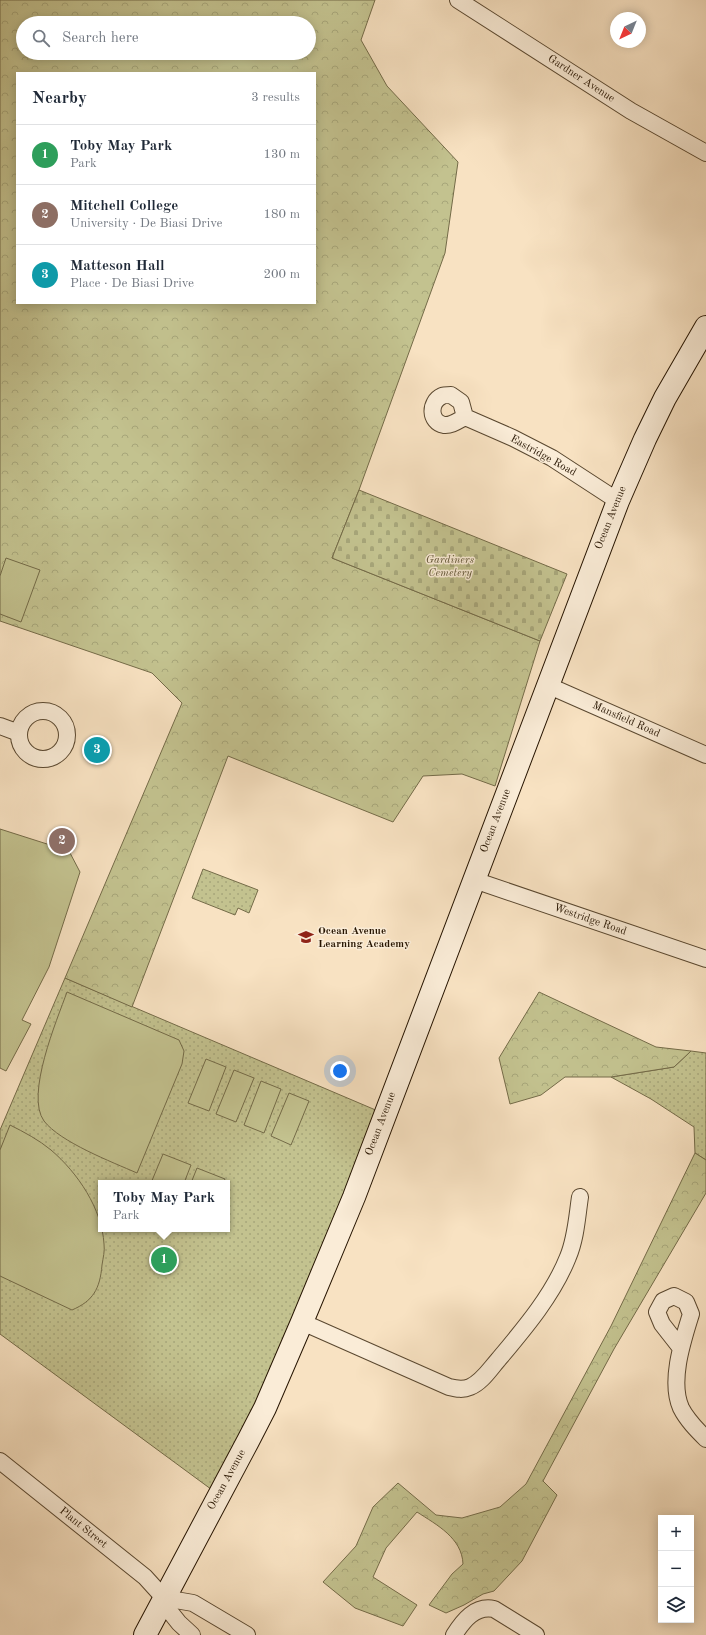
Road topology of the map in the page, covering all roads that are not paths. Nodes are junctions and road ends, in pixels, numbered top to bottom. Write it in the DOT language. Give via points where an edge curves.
graph roads {
  1 [pos="458,0"];
  2 [pos="706,154"];
  3 [pos="706,327"];
  4 [pos="465,417"];
  5 [pos="618,501"];
  6 [pos="547,685"];
  7 [pos="0,726"];
  8 [pos="19,733"];
  9 [pos="706,755"];
  10 [pos="474,880"];
  11 [pos="706,959"];
  12 [pos="580,1197"];
  13 [pos="302,1322"];
  14 [pos="680,1347"];
  15 [pos="706,1439"];
  16 [pos="0,1461"];
  17 [pos="164,1598"];
  18 [pos="144,1635"];
  19 [pos="192,1635"];
  20 [pos="247,1635"];
  21 [pos="454,1635"];
  22 [pos="536,1635"];
  1 -- 2 [label="street, Gardner Avenue" via="631,111"];
  3 -- 5 [label="main road, Ocean Avenue" via="665,398"];
  4 -- 5 [label="street, Eastridge Road" via="552,458"];
  5 -- 6 [label="main road, Ocean Avenue"];
  6 -- 9 [label="street, Mansfield Road"];
  6 -- 10 [label="main road, Ocean Avenue"];
  7 -- 8 [label="street"];
  10 -- 11 [label="street, Westridge Road"];
  10 -- 13 [label="main road, Ocean Avenue" via="354,1197"];
  12 -- 13 [label="street" via="568,1257 549,1293 514,1341 482,1379 470,1387 460,1390 449,1387"];
  13 -- 17 [label="main road, Ocean Avenue" via="265,1408"];
  14 -- 15 [label="street" via="676,1382 681,1406 691,1423"];
  16 -- 17 [label="street, Plant Street" via="145,1577"];
  17 -- 18 [label="main road, Ocean Avenue"];
  17 -- 19 [label="street, Plant Street" via="178,1623"];
  17 -- 20 [label="street" via="193,1603"];
  21 -- 22 [label="street" via="473,1612 482,1608 494,1609"];
}
